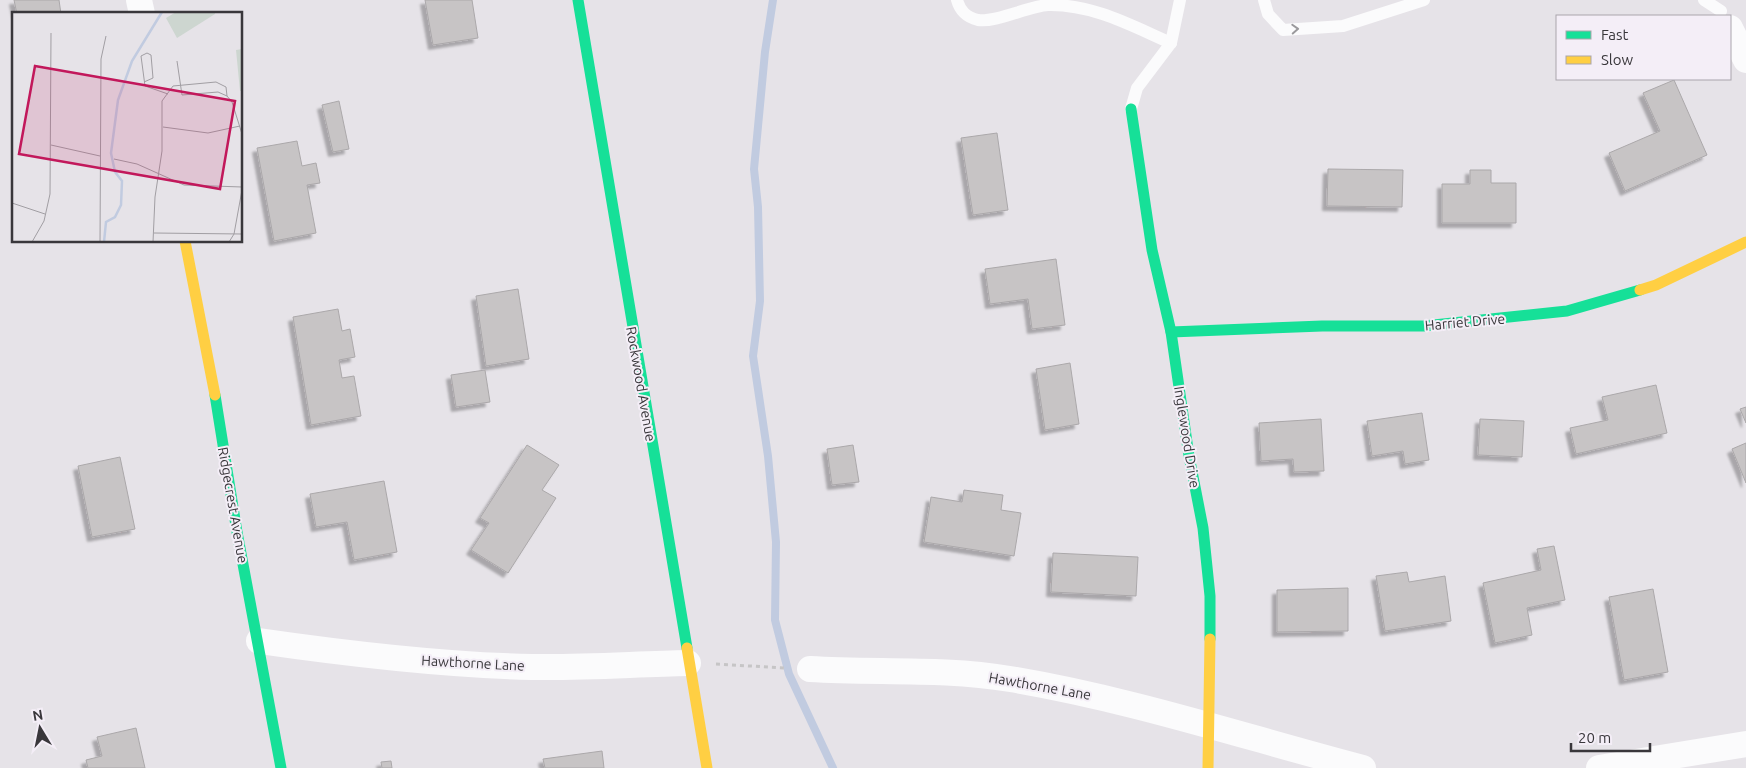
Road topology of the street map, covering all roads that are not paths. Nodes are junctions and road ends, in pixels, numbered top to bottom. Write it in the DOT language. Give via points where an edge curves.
graph roads {
  1 [pos="578,0"];
  2 [pos="957,0"];
  3 [pos="1180,0"];
  4 [pos="1264,0"];
  5 [pos="1424,0"];
  6 [pos="1731,33"];
  7 [pos="1171,43"];
  8 [pos="1746,60"];
  9 [pos="1131,109"];
  10 [pos="185,242"];
  11 [pos="1746,242"];
  12 [pos="1171,332"];
  13 [pos="258,641"];
  14 [pos="698,663"];
  15 [pos="810,669"];
  16 [pos="1209,724"];
  17 [pos="1746,744"];
  18 [pos="281,768"];
  19 [pos="707,768"];
  20 [pos="1208,768"];
  21 [pos="1363,768"];
  22 [pos="1599,768"];
  1 -- 14 [label="street, Rockwood Avenue"];
  2 -- 7 [label="lane" via="964,13 980,20 1048,5 1096,11"];
  3 -- 7 [label="lane"];
  4 -- 5 [label="lane, one-way" via="1268,14 1283,30 1343,26"];
  6 -- 8 [label="street"];
  7 -- 9 [label="lane" via="1137,88"];
  9 -- 12 [label="street, Inglewood Drive" via="1152,250"];
  10 -- 13 [label="street, Ridgecrest Avenue"];
  11 -- 12 [label="street, Harriet Drive" via="1656,285 1567,311 1424,326"];
  12 -- 16 [label="street, Inglewood Drive" via="1203,528 1210,596"];
  13 -- 14 [label="street, Hawthorne Lane" via="366,657 462,664 536,667"];
  13 -- 18 [label="street, Ridgecrest Avenue"];
  14 -- 19 [label="street, Rockwood Avenue"];
  15 -- 16 [label="street, Hawthorne Lane" via="958,672 1010,679 1118,700"];
  16 -- 20 [label="street, Inglewood Drive"];
  16 -- 21 [label="street, Hawthorne Lane"];
  17 -- 22 [label="street"];
}
